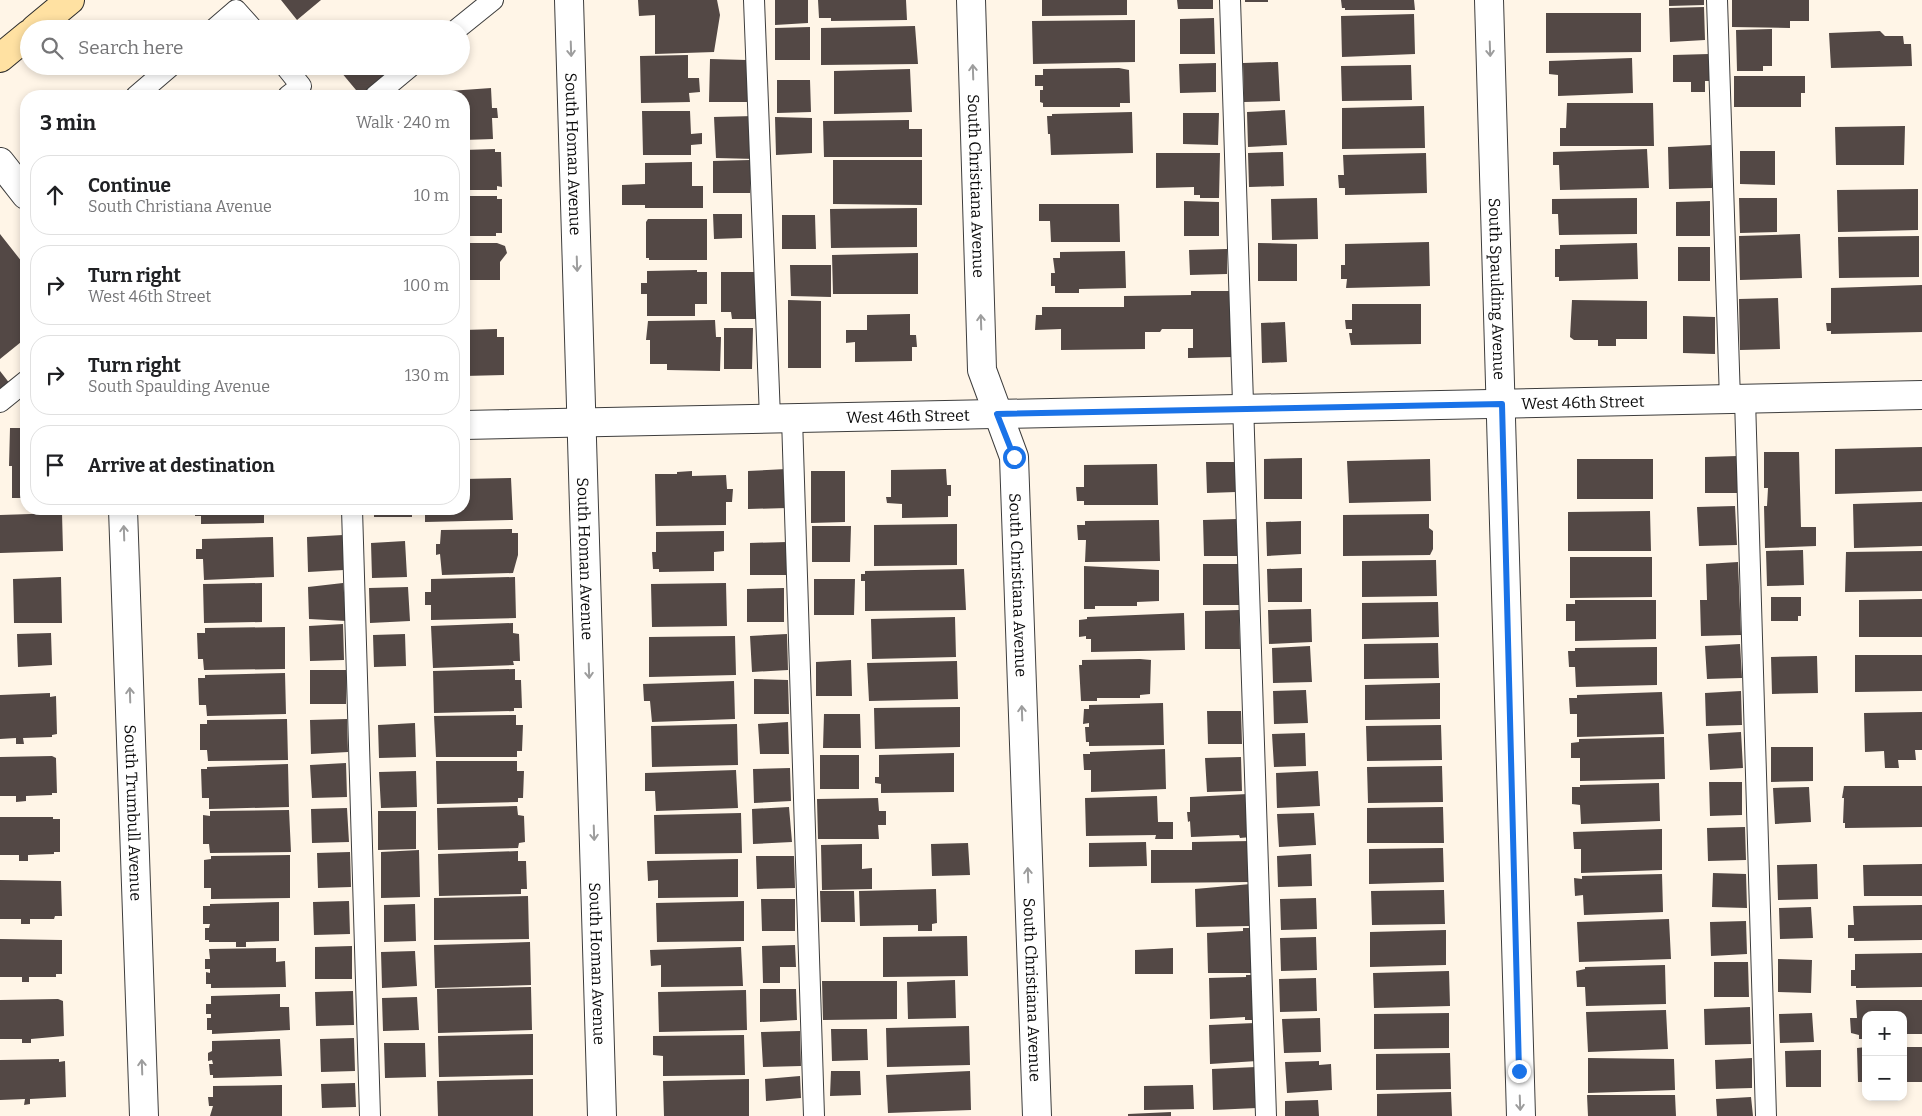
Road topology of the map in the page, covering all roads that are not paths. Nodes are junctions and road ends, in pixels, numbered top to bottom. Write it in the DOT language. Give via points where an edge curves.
graph roads {
  1 [pos="70,0"];
  2 [pos="493,0"];
  3 [pos="570,0"];
  4 [pos="754,0"];
  5 [pos="971,0"];
  6 [pos="1230,0"];
  7 [pos="1489,0"];
  8 [pos="1718,0"];
  9 [pos="47,20"];
  10 [pos="224,20"];
  11 [pos="245,20"];
  12 [pos="468,20"];
  13 [pos="20,41"];
  14 [pos="0,58"];
  15 [pos="160,75"];
  16 [pos="292,75"];
  17 [pos="400,75"];
  18 [pos="143,90"];
  19 [pos="296,90"];
  20 [pos="382,90"];
  21 [pos="0,162"];
  22 [pos="20,187"];
  23 [pos="20,386"];
  24 [pos="1922,395"];
  25 [pos="1738,399"];
  26 [pos="0,402"];
  27 [pos="1502,404"];
  28 [pos="1244,409"];
  29 [pos="997,414"];
  30 [pos="781,418"];
  31 [pos="582,422"];
  32 [pos="470,425"];
  33 [pos="123,515"];
  34 [pos="352,515"];
  35 [pos="144,1116"];
  36 [pos="370,1116"];
  37 [pos="602,1116"];
  38 [pos="814,1116"];
  39 [pos="1037,1116"];
  40 [pos="1266,1116"];
  41 [pos="1521,1116"];
  42 [pos="1766,1116"];
  1 -- 9 [label="main road"];
  2 -- 12 [label="lane"];
  3 -- 31 [label="street, South Homan Avenue, one-way"];
  4 -- 30 [label="lane"];
  29 -- 5 [label="street, South Christiana Avenue, one-way" via="982,370"];
  6 -- 28 [label="lane"];
  7 -- 27 [label="street, South Spaulding Avenue, one-way"];
  8 -- 25 [label="lane"];
  10 -- 11 [label="lane" via="236,10"];
  13 -- 14 [label="main road"];
  15 -- 18 [label="lane"];
  16 -- 19 [label="lane" via="301,86"];
  17 -- 20 [label="lane"];
  21 -- 22 [label="street"];
  23 -- 26 [label="lane"];
  24 -- 25 [label="street, West 46th Street"];
  25 -- 27 [label="street, West 46th Street"];
  25 -- 42 [label="lane"];
  27 -- 28 [label="street, West 46th Street"];
  27 -- 41 [label="street, South Spaulding Avenue, one-way"];
  28 -- 29 [label="street, West 46th Street"];
  28 -- 40 [label="lane"];
  29 -- 30 [label="street, West 46th Street"];
  39 -- 29 [label="street, South Christiana Avenue, one-way" via="1014,457"];
  30 -- 31 [label="street, West 46th Street"];
  30 -- 38 [label="lane"];
  31 -- 32 [label="street, West 46th Street"];
  31 -- 37 [label="street, South Homan Avenue, one-way"];
  35 -- 33 [label="street, South Trumbull Avenue, one-way"];
  34 -- 36 [label="lane"];
}
